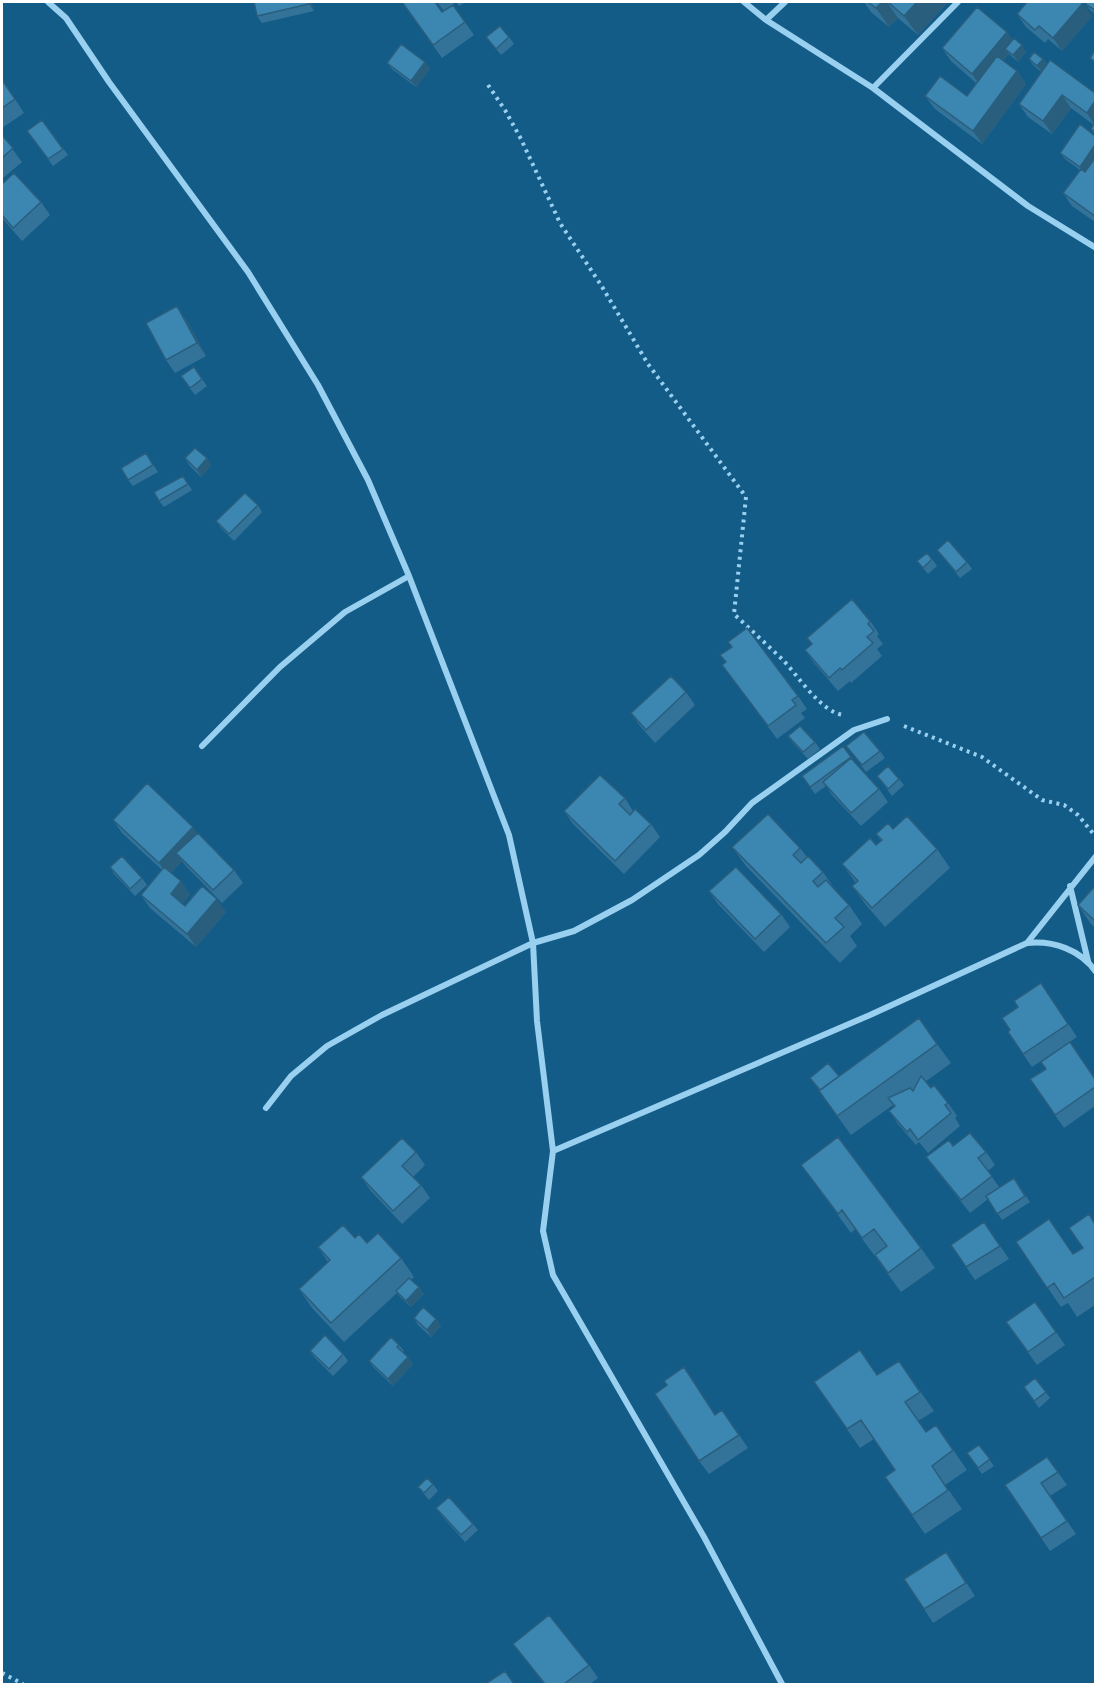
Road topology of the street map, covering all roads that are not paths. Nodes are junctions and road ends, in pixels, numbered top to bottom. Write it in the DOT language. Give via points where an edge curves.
graph roads {
  1 [pos="48,2"];
  2 [pos="744,2"];
  3 [pos="785,2"];
  4 [pos="958,2"];
  5 [pos="766,20"];
  6 [pos="873,88"];
  7 [pos="1095,248"];
  8 [pos="409,576"];
  9 [pos="886,719"];
  10 [pos="202,746"];
  11 [pos="1095,856"];
  12 [pos="1070,886"];
  13 [pos="533,943"];
  14 [pos="1027,943"];
  15 [pos="1088,961"];
  16 [pos="1095,972"];
  17 [pos="266,1108"];
  18 [pos="553,1151"];
  19 [pos="783,1684"];
  1 -- 8 [label="street" via="66,18 248,272 318,385 368,480"];
  2 -- 5 [label="street"];
  3 -- 5 [label="street"];
  4 -- 6 [label="street"];
  5 -- 6 [label="street"];
  6 -- 7 [label="street" via="1028,206"];
  8 -- 10 [label="street" via="345,612 280,667"];
  8 -- 13 [label="street" via="509,836"];
  9 -- 13 [label="street" via="854,730 752,803 699,855 632,900 574,931"];
  11 -- 12 [label="street"];
  12 -- 14 [label="street"];
  12 -- 15 [label="street"];
  13 -- 17 [label="street" via="382,1015 327,1046 291,1076"];
  13 -- 18 [label="street" via="537,1020"];
  14 -- 15 [label="street" via="1044,941 1058,945"];
  14 -- 18 [label="street" via="870,1016"];
  15 -- 16 [label="street"];
  18 -- 19 [label="street" via="543,1231 553,1275 704,1537"];
}
